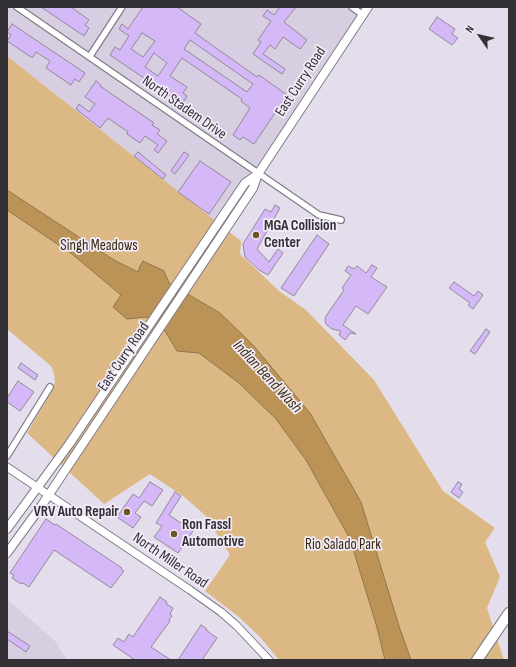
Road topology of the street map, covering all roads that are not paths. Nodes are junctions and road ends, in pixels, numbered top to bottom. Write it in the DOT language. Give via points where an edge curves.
graph roads {
  1 [pos="17,7"];
  2 [pos="122,7"];
  3 [pos="352,7"];
  4 [pos="368,7"];
  5 [pos="363,15"];
  6 [pos="90,56"];
  7 [pos="258,174"];
  8 [pos="342,220"];
  9 [pos="50,387"];
  10 [pos="7,456"];
  11 [pos="7,467"];
  12 [pos="38,487"];
  13 [pos="49,495"];
  14 [pos="7,529"];
  15 [pos="7,553"];
  16 [pos="507,617"];
  17 [pos="270,660"];
  18 [pos="477,660"];
  1 -- 6 [label="street, North Stadem Drive"];
  2 -- 6 [label="street"];
  3 -- 5 [label="street"];
  4 -- 5 [label="main road, East Curry Road"];
  5 -- 7 [label="main road, East Curry Road"];
  6 -- 7 [label="street, North Stadem Drive"];
  7 -- 8 [label="street, North Stadem Drive" via="319,215"];
  7 -- 12 [label="main road, East Curry Road" via="245,183 74,438"];
  7 -- 13 [label="main road, East Curry Road" via="253,188"];
  9 -- 10 [label="street"];
  11 -- 12 [label="street, North Miller Road"];
  12 -- 13 [label="street, North Miller Road"];
  12 -- 14 [label="main road, East Curry Road"];
  13 -- 15 [label="main road, East Curry Road"];
  13 -- 17 [label="street, North Miller Road" via="221,612"];
  16 -- 18 [label="highway"];
}
